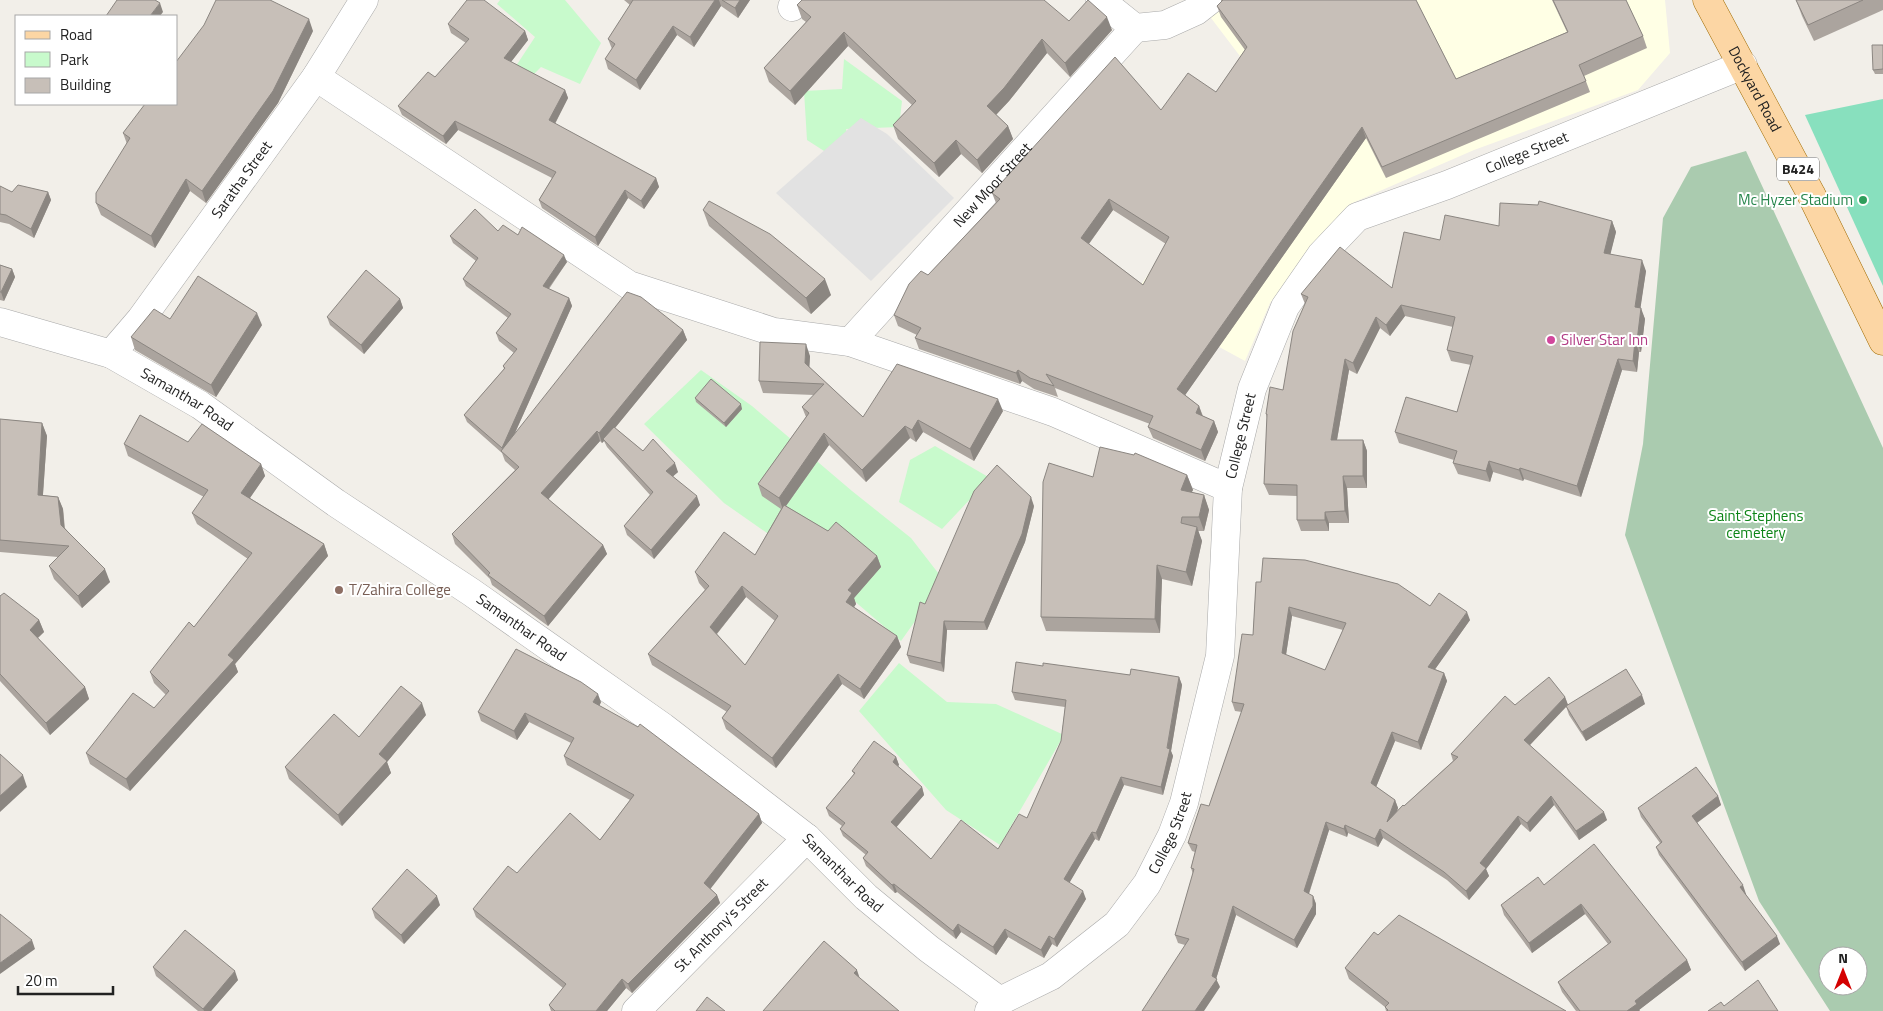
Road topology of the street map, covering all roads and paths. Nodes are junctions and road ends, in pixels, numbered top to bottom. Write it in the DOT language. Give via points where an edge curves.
graph roads {
  1 [pos="364,0"];
  2 [pos="1100,0"];
  3 [pos="1210,0"];
  4 [pos="1707,0"];
  5 [pos="1135,28"];
  6 [pos="1743,66"];
  7 [pos="316,78"];
  8 [pos="0,322"];
  9 [pos="1883,341"];
  10 [pos="850,342"];
  11 [pos="111,354"];
  12 [pos="1228,488"];
  13 [pos="807,838"];
  14 [pos="995,1006"];
  15 [pos="636,1011"];
  1 -- 7 [label="street, Saratha Street"];
  2 -- 5 [label="street"];
  3 -- 5 [label="street" via="1196,11 1166,25"];
  4 -- 6 [label="main road, Dockyard Road / B424"];
  5 -- 10 [label="street, New Moor Street"];
  6 -- 9 [label="main road, Dockyard Road / B424" via="1811,194"];
  6 -- 12 [label="street, College Street" via="1447,185 1356,217 1321,255 1285,307 1252,389"];
  7 -- 10 [label="street" via="629,285 774,332"];
  7 -- 11 [label="street, Saratha Street" via="141,319"];
  8 -- 11 [label="street, Samanthar Road"];
  10 -- 12 [label="street" via="1052,412"];
  11 -- 13 [label="street, Samanthar Road" via="200,405 336,503 479,597 663,726"];
  12 -- 14 [label="street, College Street" via="1220,656 1184,803 1172,835 1147,884 1116,924 1052,976"];
  13 -- 14 [label="street, Samanthar Road" via="866,896"];
  13 -- 15 [label="street, St. Anthony's Street"];
}
